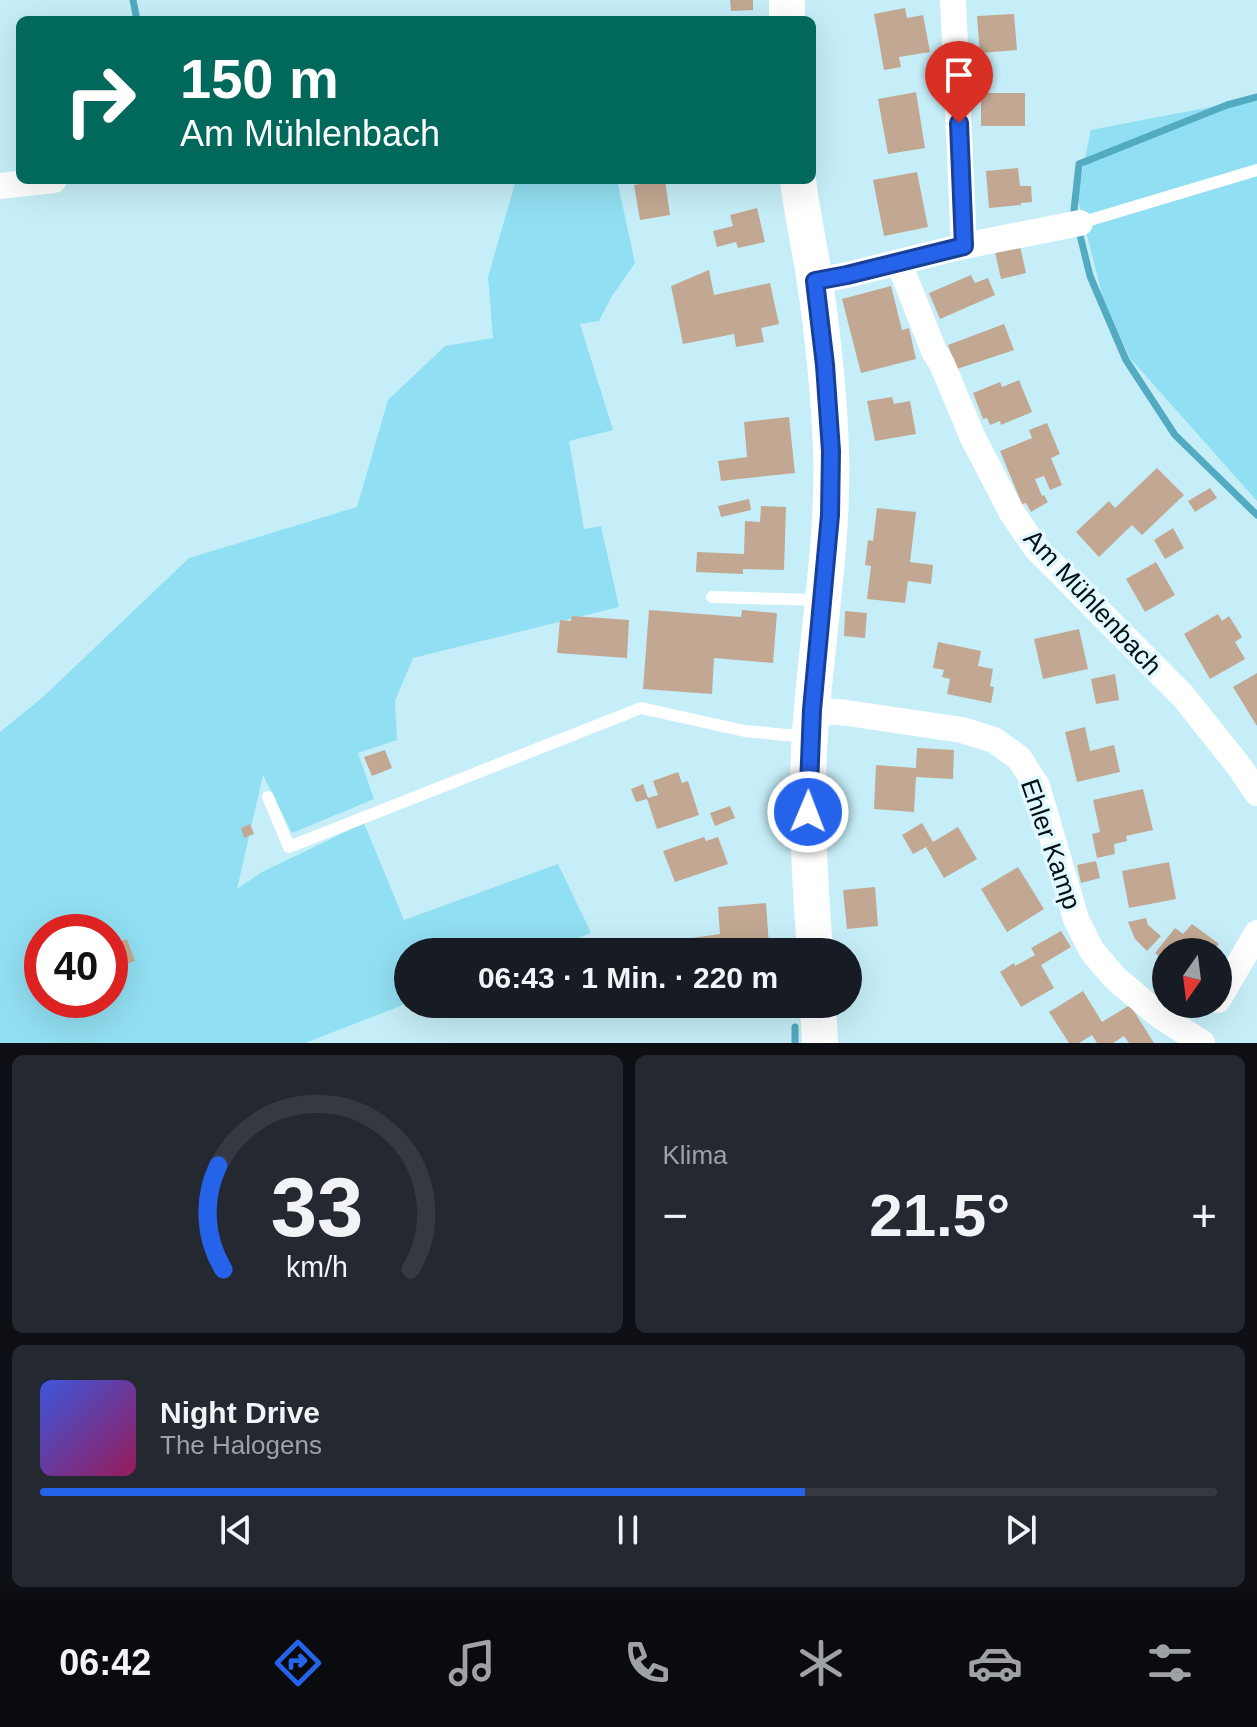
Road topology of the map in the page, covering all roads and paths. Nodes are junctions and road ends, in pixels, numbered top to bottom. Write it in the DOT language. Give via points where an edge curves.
graph roads {
  1 [pos="953,0"];
  2 [pos="1257,170"];
  3 [pos="799,184"];
  4 [pos="1080,223"];
  5 [pos="964,246"];
  6 [pos="899,263"];
  7 [pos="815,281"];
  8 [pos="712,597"];
  9 [pos="822,600"];
  10 [pos="811,724"];
  11 [pos="1257,793"];
  12 [pos="268,797"];
  13 [pos="1257,933"];
  14 [pos="814,938"];
  15 [pos="1232,976"];
  16 [pos="819,1018"];
  17 [pos="1209,1018"];
  18 [pos="1198,1041"];
  19 [pos="820,1043"];
  1 -- 5 [label="street"];
  2 -- 4 [label="lane"];
  3 -- 7 [label="street"];
  4 -- 5 [label="street"];
  5 -- 6 [label="street"];
  6 -- 7 [label="street"];
  6 -- 11 [label="street, Am Mühlenbach" via="973,438 1012,513 1037,549 1183,696"];
  7 -- 9 [label="street" via="831,451"];
  8 -- 9 [label="lane"];
  9 -- 10 [label="street"];
  10 -- 12 [label="lane" via="745,731 641,708 289,847"];
  10 -- 14 [label="street" via="808,836"];
  10 -- 18 [label="street, Ehler Kamp" via="847,713 962,730 994,740 1019,758 1037,786 1076,919 1092,951 1115,978"];
  13 -- 15 [label="street"];
  16 -- 19 [label="street"];
  17 -- 18 [label="street"];
}
